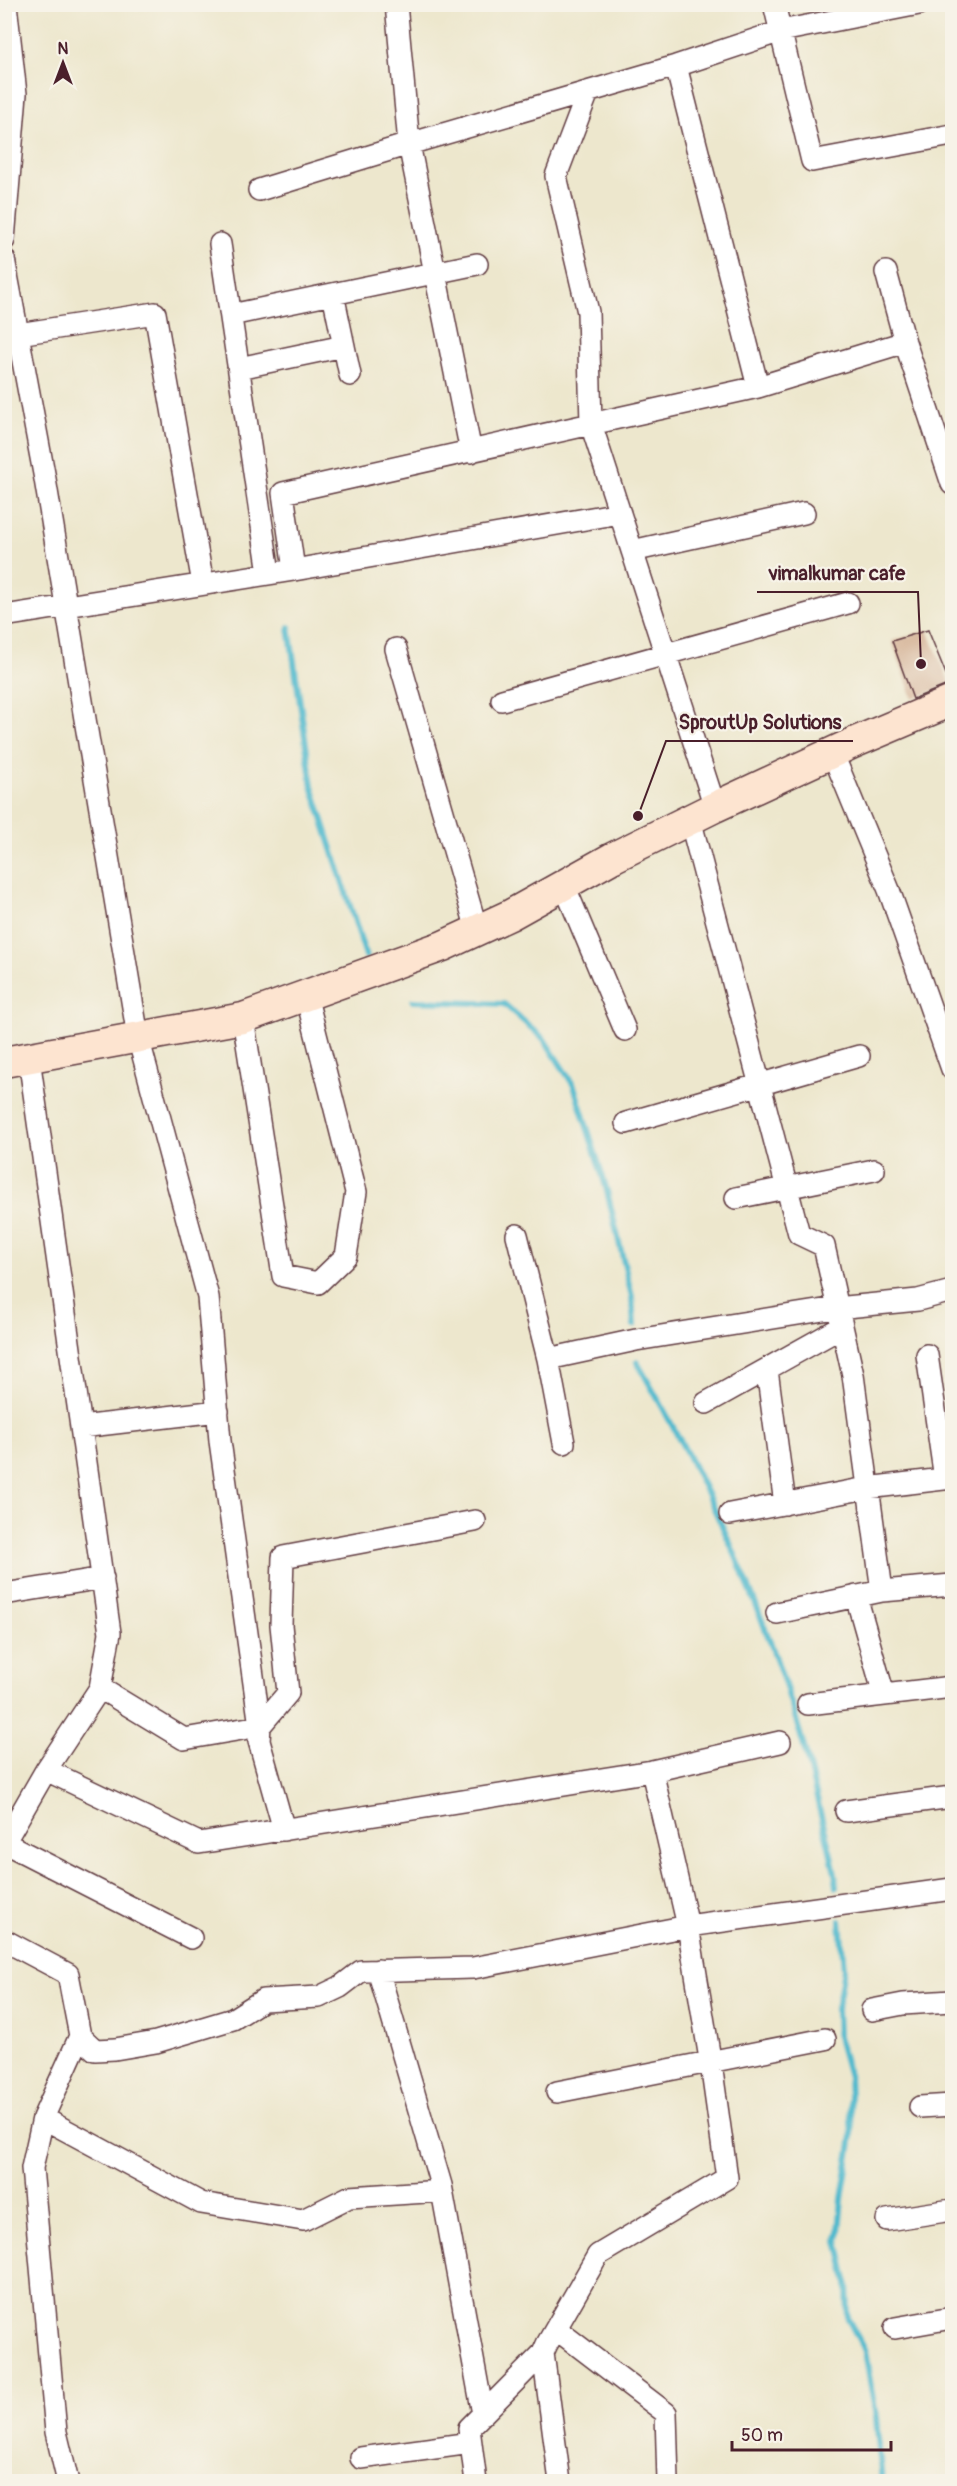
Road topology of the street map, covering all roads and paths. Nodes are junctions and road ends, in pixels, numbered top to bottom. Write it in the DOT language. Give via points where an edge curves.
graph roads {
  1 [pos="6,4"];
  2 [pos="396,4"];
  3 [pos="774,4"];
  4 [pos="919,4"];
  5 [pos="781,31"];
  6 [pos="676,66"];
  7 [pos="588,92"];
  8 [pos="952,135"];
  9 [pos="409,144"];
  10 [pos="259,190"];
  11 [pos="4,240"];
  12 [pos="220,244"];
  13 [pos="4,259"];
  14 [pos="477,264"];
  15 [pos="886,272"];
  16 [pos="435,274"];
  17 [pos="7,284"];
  18 [pos="333,294"];
  19 [pos="231,315"];
  20 [pos="18,334"];
  21 [pos="905,342"];
  22 [pos="344,346"];
  23 [pos="239,368"];
  24 [pos="350,375"];
  25 [pos="758,387"];
  26 [pos="591,424"];
  27 [pos="471,452"];
  28 [pos="952,484"];
  29 [pos="620,513"];
  30 [pos="804,513"];
  31 [pos="632,551"];
  32 [pos="294,570"];
  33 [pos="269,573"];
  34 [pos="203,584"];
  35 [pos="848,603"];
  36 [pos="66,607"];
  37 [pos="4,616"];
  38 [pos="396,649"];
  39 [pos="666,655"];
  40 [pos="502,700"];
  41 [pos="952,700"];
  42 [pos="832,752"];
  43 [pos="702,813"];
  44 [pos="564,885"];
  45 [pos="477,930"];
  46 [pos="306,995"];
  47 [pos="243,1018"];
  48 [pos="625,1030"];
  49 [pos="138,1038"];
  50 [pos="859,1056"];
  51 [pos="17,1060"];
  52 [pos="952,1069"];
  53 [pos="760,1085"];
  54 [pos="626,1123"];
  55 [pos="874,1170"];
  56 [pos="787,1188"];
  57 [pos="736,1198"];
  58 [pos="517,1235"];
  59 [pos="952,1291"];
  60 [pos="839,1318"];
  61 [pos="927,1355"];
  62 [pos="548,1359"];
  63 [pos="767,1370"];
  64 [pos="706,1403"];
  65 [pos="218,1411"];
  66 [pos="81,1427"];
  67 [pos="564,1443"];
  68 [pos="949,1478"];
  69 [pos="867,1488"];
  70 [pos="785,1504"];
  71 [pos="730,1514"];
  72 [pos="475,1521"];
  73 [pos="103,1578"];
  74 [pos="952,1585"];
  75 [pos="882,1592"];
  76 [pos="4,1594"];
  77 [pos="856,1596"];
  78 [pos="777,1613"];
  79 [pos="952,1687"];
  80 [pos="100,1688"];
  81 [pos="884,1695"];
  82 [pos="808,1704"];
  83 [pos="260,1726"];
  84 [pos="780,1742"];
  85 [pos="46,1770"];
  86 [pos="652,1771"];
  87 [pos="952,1797"];
  88 [pos="846,1811"];
  89 [pos="284,1830"];
  90 [pos="5,1843"];
  91 [pos="952,1889"];
  92 [pos="688,1926"];
  93 [pos="191,1938"];
  94 [pos="4,1940"];
  95 [pos="378,1970"];
  96 [pos="952,2001"];
  97 [pos="872,2010"];
  98 [pos="80,2036"];
  99 [pos="825,2039"];
  100 [pos="710,2062"];
  101 [pos="557,2092"];
  102 [pos="952,2105"];
  103 [pos="921,2108"];
  104 [pos="43,2118"];
  105 [pos="442,2192"];
  106 [pos="952,2210"];
  107 [pos="887,2220"];
  108 [pos="952,2318"];
  109 [pos="895,2328"];
  110 [pos="556,2329"];
  111 [pos="543,2354"];
  112 [pos="483,2414"];
  113 [pos="471,2443"];
  114 [pos="362,2458"];
  115 [pos="68,2481"];
  116 [pos="476,2481"];
  117 [pos="560,2481"];
  118 [pos="668,2481"];
  1 -- 11 [label="street" via="16,94"];
  2 -- 9 [label="street"];
  3 -- 5 [label="street"];
  4 -- 5 [label="street"];
  5 -- 6 [label="street"];
  5 -- 8 [label="street" via="812,161"];
  6 -- 7 [label="street"];
  6 -- 25 [label="street"];
  7 -- 9 [label="street"];
  7 -- 26 [label="street" via="556,176 588,312"];
  9 -- 10 [label="street"];
  9 -- 16 [label="street"];
  12 -- 19 [label="street"];
  13 -- 17 [label="street"];
  14 -- 16 [label="street"];
  15 -- 21 [label="street"];
  16 -- 18 [label="street"];
  16 -- 27 [label="street"];
  17 -- 20 [label="street"];
  18 -- 19 [label="street"];
  18 -- 22 [label="street"];
  19 -- 23 [label="street"];
  20 -- 34 [label="street" via="155,313"];
  20 -- 36 [label="street"];
  21 -- 25 [label="street"];
  21 -- 28 [label="street"];
  22 -- 23 [label="street"];
  22 -- 24 [label="street"];
  23 -- 33 [label="street"];
  25 -- 26 [label="street"];
  26 -- 27 [label="street"];
  26 -- 29 [label="street"];
  27 -- 32 [label="street" via="283,493"];
  29 -- 31 [label="street"];
  29 -- 32 [label="street"];
  30 -- 31 [label="street"];
  31 -- 39 [label="street"];
  32 -- 33 [label="street"];
  33 -- 34 [label="street"];
  34 -- 36 [label="street"];
  35 -- 39 [label="street"];
  36 -- 37 [label="street"];
  36 -- 49 [label="street"];
  38 -- 45 [label="street"];
  39 -- 40 [label="street"];
  39 -- 43 [label="street"];
  41 -- 42 [label="main road"];
  42 -- 43 [label="main road"];
  42 -- 52 [label="street" via="889,890"];
  43 -- 44 [label="main road"];
  43 -- 53 [label="street"];
  44 -- 45 [label="main road"];
  44 -- 48 [label="street"];
  45 -- 46 [label="main road"];
  46 -- 47 [label="main road"];
  46 -- 47 [label="street" via="356,1192 346,1256 318,1283 283,1276"];
  47 -- 49 [label="main road"];
  49 -- 51 [label="main road"];
  49 -- 65 [label="street" via="208,1297"];
  50 -- 53 [label="street"];
  51 -- 66 [label="street"];
  53 -- 54 [label="street"];
  53 -- 56 [label="street"];
  55 -- 56 [label="street"];
  56 -- 57 [label="street"];
  56 -- 60 [label="street" via="799,1234 824,1246"];
  58 -- 62 [label="street"];
  59 -- 60 [label="street"];
  60 -- 62 [label="street" via="636,1340"];
  60 -- 63 [label="street"];
  60 -- 69 [label="street" via="853,1375"];
  61 -- 68 [label="street"];
  62 -- 67 [label="street"];
  63 -- 64 [label="street"];
  63 -- 70 [label="street"];
  65 -- 66 [label="street"];
  65 -- 83 [label="street"];
  66 -- 73 [label="street"];
  68 -- 69 [label="street"];
  69 -- 70 [label="street"];
  69 -- 75 [label="street"];
  70 -- 71 [label="street"];
  72 -- 83 [label="street" via="283,1557 280,1625 288,1693"];
  73 -- 76 [label="street"];
  73 -- 80 [label="street" via="110,1633"];
  74 -- 75 [label="street"];
  75 -- 77 [label="street"];
  77 -- 78 [label="street"];
  77 -- 81 [label="street"];
  79 -- 81 [label="street"];
  80 -- 83 [label="street" via="184,1739"];
  80 -- 85 [label="street"];
  81 -- 82 [label="street"];
  83 -- 89 [label="street" via="259,1741"];
  84 -- 86 [label="street"];
  85 -- 89 [label="street" via="199,1844"];
  85 -- 90 [label="street"];
  86 -- 89 [label="street"];
  86 -- 92 [label="street"];
  87 -- 88 [label="street"];
  90 -- 93 [label="street"];
  91 -- 92 [label="street"];
  92 -- 95 [label="street" via="473,1968"];
  92 -- 100 [label="street"];
  94 -- 98 [label="street" via="68,1974"];
  95 -- 98 [label="street" via="361,1971 319,1997 263,2000 233,2019 156,2042 95,2050"];
  95 -- 105 [label="street"];
  96 -- 97 [label="street"];
  98 -- 104 [label="street"];
  99 -- 100 [label="street"];
  100 -- 101 [label="street"];
  100 -- 110 [label="street" via="727,2178 598,2255"];
  102 -- 103 [label="street"];
  104 -- 105 [label="street" via="201,2203 303,2220 349,2198"];
  104 -- 115 [label="street" via="32,2168 56,2432"];
  105 -- 112 [label="street"];
  106 -- 107 [label="street"];
  108 -- 109 [label="street"];
  110 -- 111 [label="street"];
  110 -- 118 [label="street" via="666,2413"];
  111 -- 112 [label="street"];
  111 -- 117 [label="street"];
  112 -- 113 [label="street" via="469,2428"];
  113 -- 114 [label="street"];
  113 -- 116 [label="street"];
}
